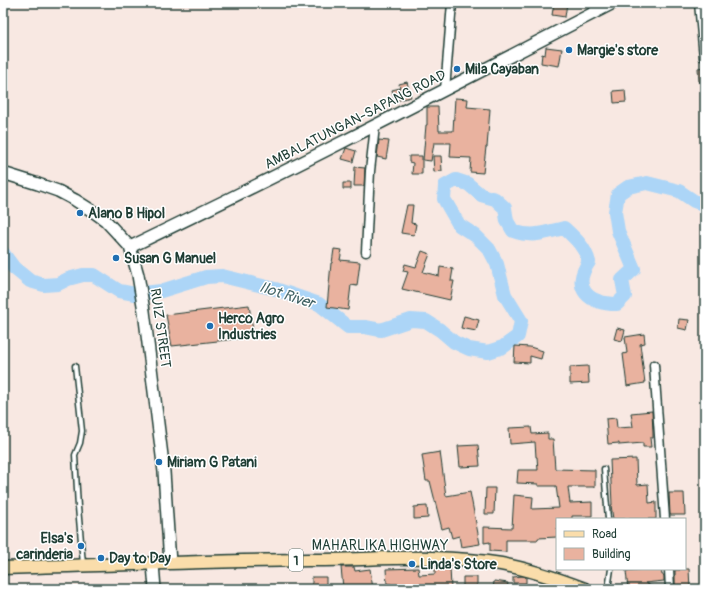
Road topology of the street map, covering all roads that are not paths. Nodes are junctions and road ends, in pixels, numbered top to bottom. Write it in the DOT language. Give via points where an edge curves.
graph roads {
  1 [pos="452,3"];
  2 [pos="613,3"];
  3 [pos="697,3"];
  4 [pos="593,8"];
  5 [pos="702,58"];
  6 [pos="445,90"];
  7 [pos="375,126"];
  8 [pos="3,173"];
  9 [pos="130,247"];
  10 [pos="366,252"];
  11 [pos="654,365"];
  12 [pos="75,366"];
  13 [pos="604,469"];
  14 [pos="608,518"];
  15 [pos="665,518"];
  16 [pos="170,563"];
  17 [pos="153,564"];
  18 [pos="84,566"];
  19 [pos="3,568"];
  20 [pos="610,570"];
  21 [pos="669,570"];
  22 [pos="154,589"];
  23 [pos="585,589"];
  24 [pos="608,589"];
  25 [pos="670,589"];
  1 -- 6 [label="street"];
  2 -- 4 [label="street, AMBALATUNGAN-SAPANG ROAD"];
  3 -- 5 [label="lane"];
  4 -- 6 [label="street, AMBALATUNGAN-SAPANG ROAD"];
  6 -- 7 [label="street, AMBALATUNGAN-SAPANG ROAD"];
  7 -- 9 [label="street, AMBALATUNGAN-SAPANG ROAD" via="240,195"];
  7 -- 10 [label="street"];
  8 -- 9 [label="street, RUIZ STREET" via="75,200 105,220"];
  9 -- 16 [label="street, RUIZ STREET" via="144,311 164,472"];
  11 -- 15 [label="street"];
  12 -- 18 [label="lane" via="82,431 76,455"];
  13 -- 14 [label="lane"];
  16 -- 17 [label="main road, MAHARLIKA HIGHWAY / 1"];
  16 -- 23 [label="main road, MAHARLIKA HIGHWAY / 1" via="459,559 501,564"];
  17 -- 18 [label="main road, MAHARLIKA HIGHWAY / 1"];
  17 -- 22 [label="street"];
  18 -- 19 [label="main road, MAHARLIKA HIGHWAY / 1"];
  20 -- 24 [label="lane"];
  21 -- 25 [label="street"];
}
